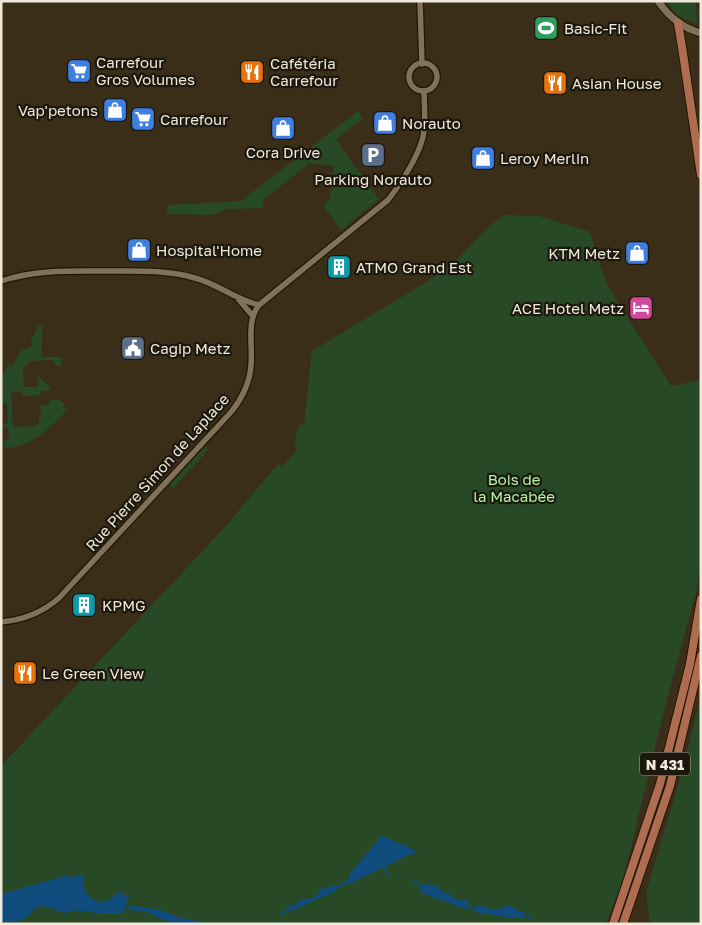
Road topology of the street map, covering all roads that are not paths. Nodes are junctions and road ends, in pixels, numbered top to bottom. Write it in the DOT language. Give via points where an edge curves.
graph roads {
  1 [pos="419,1"];
  2 [pos="658,1"];
  3 [pos="678,23"];
  4 [pos="701,33"];
  5 [pos="422,64"];
  6 [pos="424,91"];
  7 [pos="701,175"];
  8 [pos="1,281"];
  9 [pos="234,295"];
  10 [pos="259,305"];
  11 [pos="252,315"];
  12 [pos="701,599"];
  13 [pos="1,622"];
  14 [pos="701,656"];
  15 [pos="613,924"];
  16 [pos="623,924"];
  1 -- 5 [label="street"];
  2 -- 3 [label="main road"];
  3 -- 4 [label="main road"];
  3 -- 7 [label="highway"];
  5 -- 6 [label="street" via="412,68 409,79 414,88"];
  5 -- 6 [label="street" via="434,68 437,76 433,87"];
  6 -- 10 [label="street" via="421,144 388,200"];
  8 -- 9 [label="street" via="49,271 162,272 203,280"];
  9 -- 10 [label="street"];
  9 -- 11 [label="street"];
  10 -- 11 [label="street"];
  11 -- 13 [label="street, Rue Pierre Simon de Laplace" via="250,372 246,388 232,411 59,598 33,615"];
  12 -- 15 [label="highway, N 431" via="690,664 660,784"];
  14 -- 16 [label="highway, N 431" via="670,786"];
}
